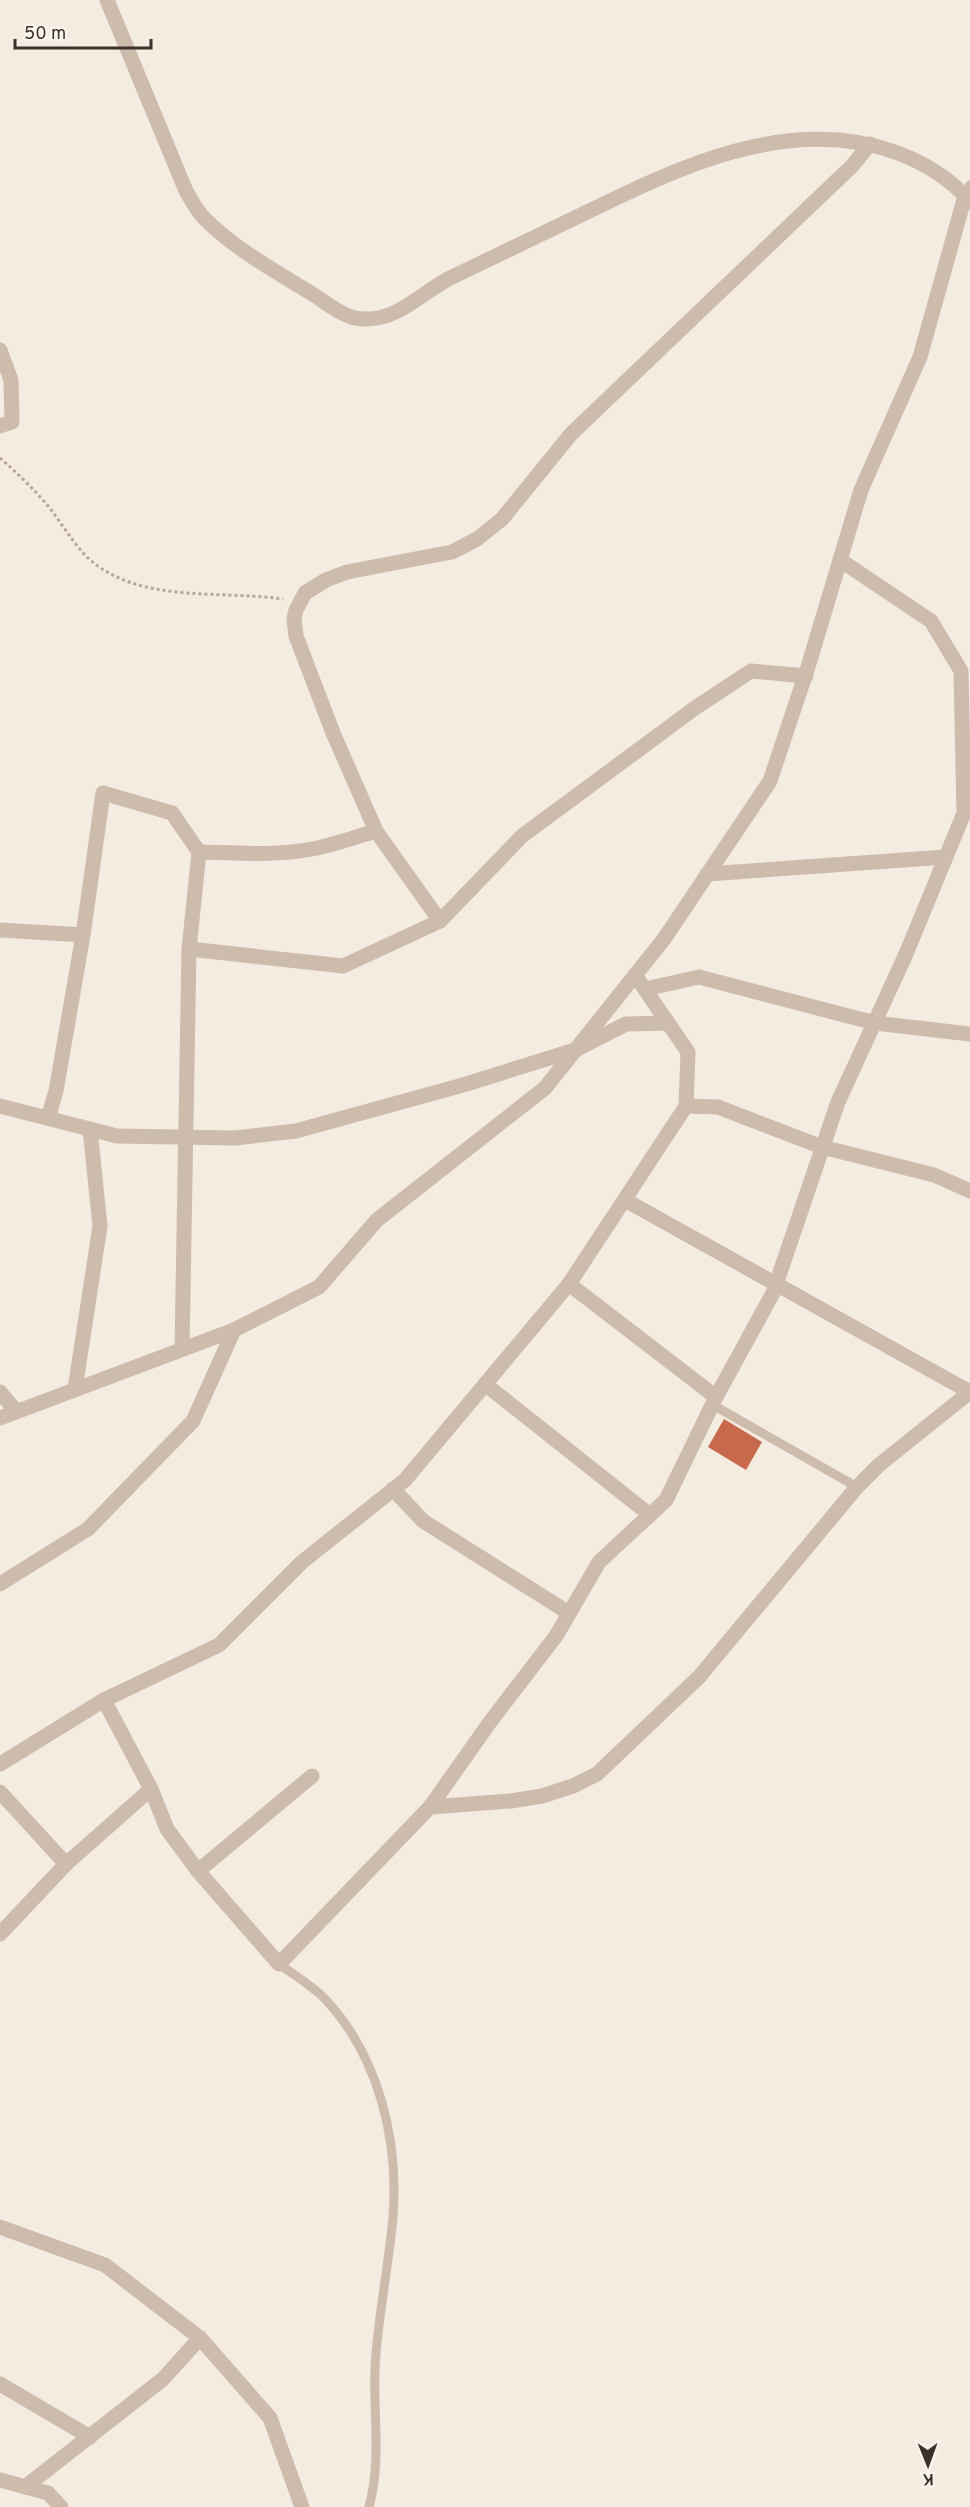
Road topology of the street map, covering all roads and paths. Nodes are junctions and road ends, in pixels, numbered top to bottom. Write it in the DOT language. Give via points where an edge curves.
graph roads {
  1 [pos="107,0"];
  2 [pos="870,144"];
  3 [pos="968,194"];
  4 [pos="0,350"];
  5 [pos="0,426"];
  6 [pos="0,458"];
  7 [pos="840,560"];
  8 [pos="300,601"];
  9 [pos="806,676"];
  10 [pos="376,831"];
  11 [pos="199,852"];
  12 [pos="946,857"];
  13 [pos="707,874"];
  14 [pos="440,921"];
  15 [pos="0,930"];
  16 [pos="83,935"];
  17 [pos="189,949"];
  18 [pos="635,975"];
  19 [pos="645,989"];
  20 [pos="668,1023"];
  21 [pos="875,1023"];
  22 [pos="970,1034"];
  23 [pos="575,1050"];
  24 [pos="0,1106"];
  25 [pos="686,1106"];
  26 [pos="48,1118"];
  27 [pos="90,1129"];
  28 [pos="184,1138"];
  29 [pos="822,1146"];
  30 [pos="970,1191"];
  31 [pos="625,1200"];
  32 [pos="776,1283"];
  33 [pos="569,1284"];
  34 [pos="234,1330"];
  35 [pos="182,1349"];
  36 [pos="486,1384"];
  37 [pos="75,1389"];
  38 [pos="0,1392"];
  39 [pos="970,1392"];
  40 [pos="715,1401"];
  41 [pos="16,1411"];
  42 [pos="0,1418"];
  43 [pos="857,1487"];
  44 [pos="393,1489"];
  45 [pos="650,1515"];
  46 [pos="0,1584"];
  47 [pos="569,1613"];
  48 [pos="104,1700"];
  49 [pos="0,1764"];
  50 [pos="312,1776"];
  51 [pos="151,1789"];
  52 [pos="0,1792"];
  53 [pos="430,1807"];
  54 [pos="66,1864"];
  55 [pos="198,1871"];
  56 [pos="0,1934"];
  57 [pos="279,1964"];
  58 [pos="0,2227"];
  59 [pos="200,2338"];
  60 [pos="0,2384"];
  61 [pos="90,2437"];
  62 [pos="0,2480"];
  63 [pos="25,2487"];
  64 [pos="61,2507"];
  65 [pos="302,2507"];
  66 [pos="369,2507"];
  1 -- 2 [label="street" via="186,191 202,216 225,237 349,317 366,319 394,314 452,277 659,177 713,157 804,139"];
  2 -- 3 [label="street" via="911,158"];
  2 -- 8 [label="street" via="852,166 571,434 490,530 452,552 337,576 305,593"];
  3 -- 7 [label="street" via="920,357 861,490"];
  4 -- 5 [label="street" via="11,380 12,422"];
  6 -- 8 [label="path" via="34,490 89,558 119,578 156,589"];
  7 -- 9 [label="street"];
  7 -- 12 [label="street" via="931,621 961,671 964,813"];
  8 -- 10 [label="street" via="294,619 296,636"];
  9 -- 13 [label="street" via="770,781"];
  9 -- 14 [label="street" via="751,671 695,708 522,836"];
  10 -- 11 [label="street" via="294,852"];
  10 -- 14 [label="street"];
  11 -- 16 [label="street" via="172,813 103,794"];
  11 -- 17 [label="street"];
  12 -- 13 [label="street"];
  12 -- 21 [label="street"];
  13 -- 18 [label="street"];
  14 -- 17 [label="street" via="343,966"];
  15 -- 16 [label="street"];
  16 -- 26 [label="street"];
  17 -- 28 [label="street"];
  18 -- 19 [label="street"];
  18 -- 23 [label="street"];
  19 -- 20 [label="street"];
  19 -- 21 [label="street" via="699,977"];
  20 -- 23 [label="street" via="626,1024"];
  20 -- 25 [label="street" via="688,1052"];
  21 -- 22 [label="street"];
  21 -- 29 [label="street"];
  23 -- 28 [label="street" via="296,1131 235,1138"];
  23 -- 34 [label="street" via="545,1088 377,1220 319,1287"];
  24 -- 26 [label="street"];
  25 -- 29 [label="street" via="718,1107"];
  25 -- 31 [label="street"];
  26 -- 27 [label="street"];
  27 -- 28 [label="street" via="117,1136"];
  27 -- 37 [label="street" via="100,1226"];
  28 -- 35 [label="street"];
  29 -- 30 [label="street" via="934,1175"];
  29 -- 32 [label="street"];
  31 -- 32 [label="street"];
  31 -- 33 [label="street"];
  32 -- 39 [label="street"];
  32 -- 40 [label="street"];
  33 -- 36 [label="street"];
  33 -- 40 [label="street"];
  34 -- 35 [label="street"];
  34 -- 46 [label="street" via="193,1421 88,1529"];
  35 -- 37 [label="street"];
  36 -- 44 [label="street" via="405,1480"];
  36 -- 45 [label="street"];
  37 -- 41 [label="street"];
  38 -- 41 [label="street"];
  39 -- 43 [label="street"];
  40 -- 43 [label="lane"];
  40 -- 45 [label="street" via="666,1500"];
  41 -- 42 [label="street"];
  43 -- 53 [label="street" via="699,1677 597,1774 542,1796"];
  44 -- 47 [label="street" via="423,1521"];
  44 -- 48 [label="street" via="302,1562 219,1644"];
  45 -- 47 [label="street" via="599,1562"];
  47 -- 53 [label="street"];
  48 -- 49 [label="street"];
  48 -- 51 [label="street"];
  50 -- 55 [label="street"];
  51 -- 54 [label="street"];
  51 -- 55 [label="street" via="167,1829"];
  52 -- 54 [label="street"];
  53 -- 57 [label="street"];
  54 -- 56 [label="street"];
  55 -- 57 [label="street"];
  57 -- 66 [label="lane" via="324,1998 350,2032 369,2068 388,2127 393,2206 376,2351 377,2454"];
  58 -- 59 [label="street" via="105,2265"];
  59 -- 61 [label="street" via="163,2379"];
  59 -- 65 [label="street" via="270,2418"];
  60 -- 61 [label="street"];
  61 -- 63 [label="street"];
  62 -- 63 [label="street"];
  63 -- 64 [label="street" via="48,2493"];
}
